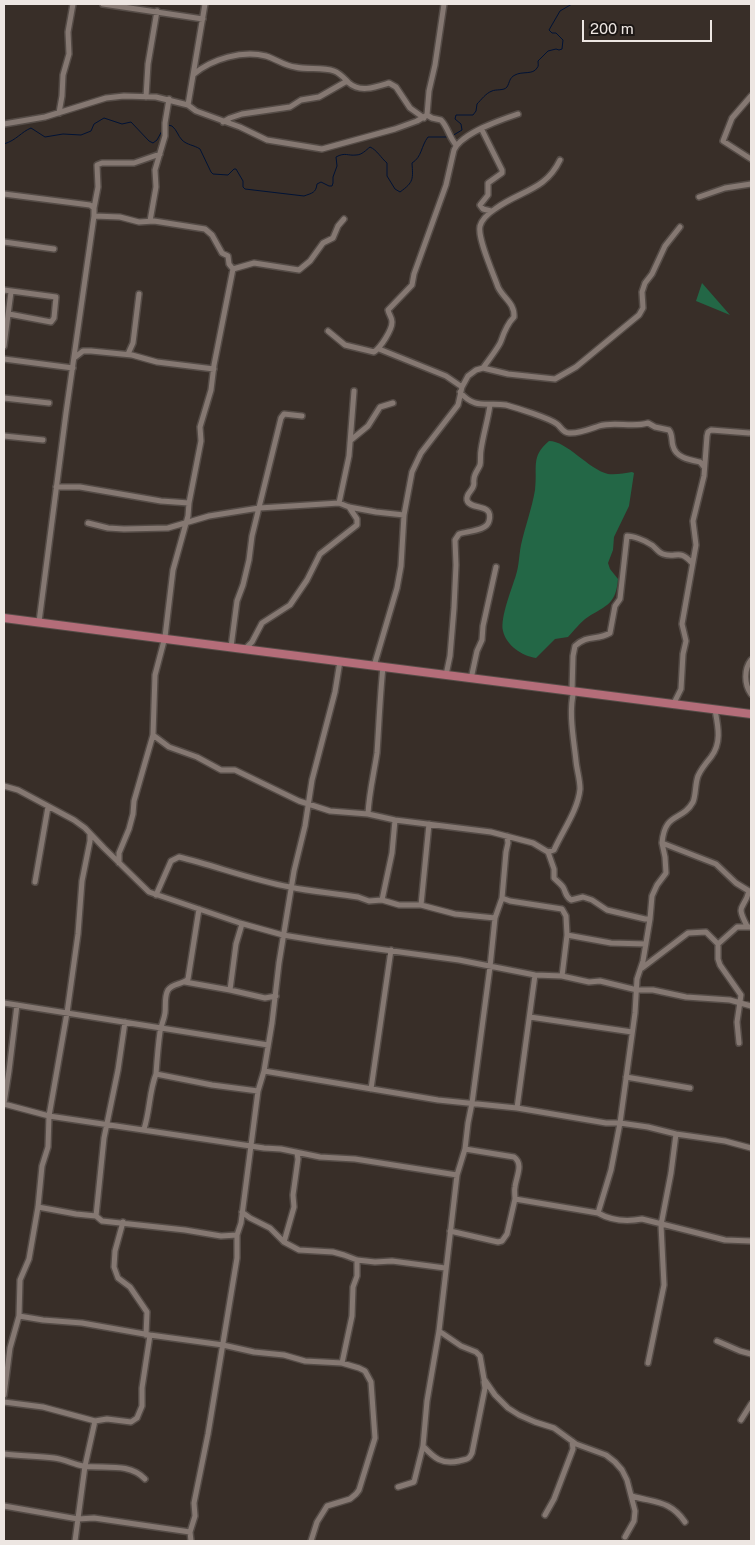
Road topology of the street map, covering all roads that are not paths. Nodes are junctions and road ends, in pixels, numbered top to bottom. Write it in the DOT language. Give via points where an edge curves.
graph roads {
  1 [pos="73,4"];
  2 [pos="103,4"];
  3 [pos="205,4"];
  4 [pos="444,4"];
  5 [pos="114,5"];
  6 [pos="157,11"];
  7 [pos="203,19"];
  8 [pos="194,74"];
  9 [pos="347,81"];
  10 [pos="146,96"];
  11 [pos="751,96"];
  12 [pos="169,99"];
  13 [pos="188,105"];
  14 [pos="59,113"];
  15 [pos="518,114"];
  16 [pos="426,116"];
  17 [pos="223,122"];
  18 [pos="4,124"];
  19 [pos="482,130"];
  20 [pos="456,145"];
  21 [pos="160,154"];
  22 [pos="751,159"];
  23 [pos="560,160"];
  24 [pos="751,184"];
  25 [pos="4,194"];
  26 [pos="699,197"];
  27 [pos="94,208"];
  28 [pos="491,211"];
  29 [pos="94,216"];
  30 [pos="344,219"];
  31 [pos="150,221"];
  32 [pos="680,226"];
  33 [pos="4,242"];
  34 [pos="54,249"];
  35 [pos="233,269"];
  36 [pos="4,290"];
  37 [pos="11,292"];
  38 [pos="139,294"];
  39 [pos="9,314"];
  40 [pos="328,331"];
  41 [pos="4,346"];
  42 [pos="379,349"];
  43 [pos="128,354"];
  44 [pos="4,358"];
  45 [pos="74,358"];
  46 [pos="73,368"];
  47 [pos="483,368"];
  48 [pos="214,369"];
  49 [pos="461,390"];
  50 [pos="354,391"];
  51 [pos="4,398"];
  52 [pos="49,403"];
  53 [pos="393,403"];
  54 [pos="490,405"];
  55 [pos="302,416"];
  56 [pos="749,433"];
  57 [pos="4,436"];
  58 [pos="43,440"];
  59 [pos="351,440"];
  60 [pos="705,468"];
  61 [pos="56,487"];
  62 [pos="189,503"];
  63 [pos="340,504"];
  64 [pos="349,507"];
  65 [pos="259,508"];
  66 [pos="404,515"];
  67 [pos="88,523"];
  68 [pos="186,523"];
  69 [pos="692,563"];
  70 [pos="496,567"];
  71 [pos="4,618"];
  72 [pos="39,622"];
  73 [pos="165,637"];
  74 [pos="231,647"];
  75 [pos="245,649"];
  76 [pos="751,660"];
  77 [pos="340,661"];
  78 [pos="374,666"];
  79 [pos="383,667"];
  80 [pos="446,675"];
  81 [pos="471,679"];
  82 [pos="573,691"];
  83 [pos="751,694"];
  84 [pos="673,705"];
  85 [pos="715,710"];
  86 [pos="751,714"];
  87 [pos="153,735"];
  88 [pos="4,786"];
  89 [pos="309,803"];
  90 [pos="48,808"];
  91 [pos="368,814"];
  92 [pos="395,820"];
  93 [pos="429,824"];
  94 [pos="90,833"];
  95 [pos="507,836"];
  96 [pos="662,843"];
  97 [pos="548,852"];
  98 [pos="119,863"];
  99 [pos="35,882"];
  100 [pos="291,888"];
  101 [pos="156,895"];
  102 [pos="502,898"];
  103 [pos="382,900"];
  104 [pos="421,905"];
  105 [pos="199,909"];
  106 [pos="495,918"];
  107 [pos="650,919"];
  108 [pos="242,924"];
  109 [pos="749,927"];
  110 [pos="283,935"];
  111 [pos="567,935"];
  112 [pos="646,944"];
  113 [pos="718,944"];
  114 [pos="391,950"];
  115 [pos="490,967"];
  116 [pos="641,969"];
  117 [pos="536,975"];
  118 [pos="562,976"];
  119 [pos="184,982"];
  120 [pos="230,990"];
  121 [pos="637,990"];
  122 [pos="276,996"];
  123 [pos="4,1003"];
  124 [pos="741,1003"];
  125 [pos="17,1005"];
  126 [pos="751,1006"];
  127 [pos="67,1013"];
  128 [pos="530,1017"];
  129 [pos="125,1022"];
  130 [pos="160,1029"];
  131 [pos="632,1032"];
  132 [pos="739,1043"];
  133 [pos="268,1045"];
  134 [pos="264,1071"];
  135 [pos="156,1074"];
  136 [pos="626,1077"];
  137 [pos="690,1088"];
  138 [pos="371,1089"];
  139 [pos="258,1091"];
  140 [pos="472,1103"];
  141 [pos="4,1104"];
  142 [pos="517,1108"];
  143 [pos="49,1116"];
  144 [pos="107,1123"];
  145 [pos="620,1123"];
  146 [pos="144,1129"];
  147 [pos="676,1134"];
  148 [pos="251,1145"];
  149 [pos="751,1148"];
  150 [pos="465,1149"];
  151 [pos="296,1153"];
  152 [pos="457,1175"];
  153 [pos="515,1199"];
  154 [pos="38,1207"];
  155 [pos="242,1212"];
  156 [pos="598,1213"];
  157 [pos="96,1216"];
  158 [pos="123,1222"];
  159 [pos="661,1225"];
  160 [pos="450,1231"];
  161 [pos="237,1235"];
  162 [pos="751,1241"];
  163 [pos="284,1242"];
  164 [pos="357,1260"];
  165 [pos="445,1268"];
  166 [pos="19,1316"];
  167 [pos="439,1330"];
  168 [pos="148,1335"];
  169 [pos="717,1341"];
  170 [pos="223,1344"];
  171 [pos="751,1354"];
  172 [pos="342,1363"];
  173 [pos="648,1363"];
  174 [pos="484,1379"];
  175 [pos="4,1395"];
  176 [pos="4,1402"];
  177 [pos="751,1404"];
  178 [pos="741,1420"];
  179 [pos="95,1421"];
  180 [pos="572,1441"];
  181 [pos="423,1446"];
  182 [pos="4,1454"];
  183 [pos="85,1466"];
  184 [pos="145,1479"];
  185 [pos="398,1487"];
  186 [pos="632,1496"];
  187 [pos="4,1506"];
  188 [pos="545,1515"];
  189 [pos="78,1519"];
  190 [pos="685,1522"];
  191 [pos="190,1532"];
  192 [pos="625,1538"];
  193 [pos="75,1541"];
  194 [pos="191,1541"];
  195 [pos="311,1541"];
  1 -- 14 [label="street"];
  2 -- 5 [label="street"];
  3 -- 7 [label="street"];
  4 -- 16 [label="street"];
  5 -- 6 [label="street"];
  6 -- 7 [label="street"];
  6 -- 10 [label="street"];
  7 -- 8 [label="street"];
  8 -- 9 [label="street" via="216,61 248,55 266,56 298,68 332,70"];
  8 -- 13 [label="street"];
  9 -- 16 [label="street" via="357,88 389,84 396,87 410,108"];
  9 -- 17 [label="street" via="319,97 301,100 290,107 242,114"];
  10 -- 12 [label="street"];
  10 -- 14 [label="street" via="106,98"];
  11 -- 22 [label="street" via="732,118 723,141"];
  12 -- 13 [label="street"];
  12 -- 21 [label="street" via="166,136"];
  13 -- 17 [label="street"];
  14 -- 18 [label="street"];
  15 -- 19 [label="street"];
  16 -- 17 [label="street" via="394,129 322,149 267,140"];
  16 -- 20 [label="street" via="441,120"];
  19 -- 20 [label="street"];
  19 -- 28 [label="street" via="502,170 488,183 488,195 480,205 483,210"];
  20 -- 42 [label="street" via="446,186 412,285 388,310 392,323"];
  21 -- 27 [label="street" via="134,164 102,163 97,166"];
  21 -- 31 [label="street" via="155,170 156,187"];
  23 -- 28 [label="street" via="545,181"];
  24 -- 26 [label="street"];
  25 -- 27 [label="street"];
  27 -- 29 [label="street"];
  28 -- 47 [label="street" via="479,228 480,237 498,288 512,304 514,317"];
  29 -- 31 [label="street"];
  29 -- 45 [label="street"];
  30 -- 35 [label="street" via="333,238 322,243 310,261 299,270 254,263"];
  31 -- 35 [label="street" via="205,229 222,253 228,256"];
  32 -- 47 [label="street" via="645,283 643,308 639,314 576,367 555,379"];
  33 -- 34 [label="street"];
  35 -- 48 [label="street"];
  36 -- 37 [label="street"];
  37 -- 39 [label="street"];
  37 -- 39 [label="street" via="56,297 51,322"];
  38 -- 43 [label="street" via="133,343"];
  39 -- 41 [label="street"];
  40 -- 42 [label="street" via="345,345 374,352"];
  42 -- 49 [label="street" via="446,376"];
  43 -- 45 [label="street" via="83,351"];
  43 -- 48 [label="street" via="157,362"];
  44 -- 46 [label="street"];
  45 -- 46 [label="street"];
  46 -- 61 [label="street"];
  47 -- 49 [label="street" via="472,372"];
  48 -- 62 [label="street" via="200,427 201,441"];
  49 -- 54 [label="street" via="469,401"];
  49 -- 66 [label="street" via="458,405 414,464"];
  50 -- 59 [label="street"];
  51 -- 52 [label="street"];
  53 -- 59 [label="street" via="380,407 368,426"];
  54 -- 60 [label="street" via="506,405 531,413 556,423 568,433 609,424 648,423 669,430 676,452 700,462"];
  54 -- 80 [label="street" via="480,464 467,500 473,506 485,508 490,519 482,528 459,534 455,540 454,608"];
  55 -- 65 [label="street" via="288,413 281,418"];
  56 -- 60 [label="street" via="708,432"];
  57 -- 58 [label="street"];
  59 -- 63 [label="street"];
  60 -- 69 [label="street" via="693,521 696,545"];
  61 -- 62 [label="street" via="80,487 150,500"];
  61 -- 72 [label="street"];
  62 -- 68 [label="street"];
  63 -- 64 [label="street"];
  63 -- 65 [label="street"];
  64 -- 66 [label="street"];
  64 -- 75 [label="street" via="357,525 320,554 290,605 262,623"];
  65 -- 68 [label="street"];
  65 -- 74 [label="street" via="250,560 237,601"];
  66 -- 78 [label="street" via="397,588"];
  67 -- 68 [label="street" via="124,529 168,528"];
  68 -- 73 [label="street" via="173,570"];
  69 -- 82 [label="street" via="681,554 667,555 650,544 627,536 620,599 615,606 610,633 585,639 575,646"];
  69 -- 84 [label="street" via="682,624 686,641 681,689"];
  70 -- 81 [label="street"];
  71 -- 72 [label="main road"];
  72 -- 73 [label="main road"];
  73 -- 74 [label="main road"];
  73 -- 87 [label="street" via="155,675"];
  74 -- 75 [label="main road"];
  75 -- 77 [label="main road"];
  76 -- 83 [label="street" via="746,675"];
  77 -- 78 [label="main road"];
  77 -- 89 [label="street"];
  78 -- 79 [label="main road"];
  79 -- 80 [label="main road"];
  79 -- 91 [label="street"];
  80 -- 81 [label="main road"];
  81 -- 82 [label="main road"];
  82 -- 84 [label="main road"];
  82 -- 97 [label="street" via="579,796 554,850"];
  84 -- 85 [label="main road"];
  85 -- 86 [label="main road"];
  85 -- 96 [label="street" via="716,750 701,770 693,802 672,818 664,831"];
  87 -- 89 [label="street" via="169,747 221,770 235,770"];
  87 -- 98 [label="street" via="129,829 119,853"];
  88 -- 90 [label="street" via="18,790"];
  89 -- 91 [label="street" via="330,811"];
  89 -- 100 [label="street"];
  90 -- 94 [label="street" via="74,820"];
  90 -- 99 [label="street"];
  91 -- 92 [label="street"];
  92 -- 93 [label="street"];
  92 -- 103 [label="street"];
  93 -- 95 [label="street"];
  93 -- 104 [label="street"];
  94 -- 98 [label="street"];
  94 -- 127 [label="street"];
  95 -- 97 [label="street" via="533,842"];
  95 -- 102 [label="street"];
  96 -- 107 [label="street" via="666,873 652,896"];
  96 -- 109 [label="street" via="716,864 736,883 750,890 740,909"];
  97 -- 107 [label="street" via="554,878 571,900 583,897 607,910"];
  98 -- 101 [label="street"];
  100 -- 101 [label="street" via="179,857 170,861"];
  100 -- 103 [label="street" via="369,901"];
  100 -- 110 [label="street"];
  101 -- 105 [label="street"];
  102 -- 106 [label="street"];
  102 -- 111 [label="street" via="562,909 566,916"];
  103 -- 104 [label="street" via="400,905"];
  104 -- 106 [label="street" via="455,914"];
  105 -- 108 [label="street"];
  105 -- 119 [label="street" via="188,979"];
  106 -- 115 [label="street"];
  107 -- 112 [label="street"];
  108 -- 110 [label="street"];
  108 -- 120 [label="street"];
  109 -- 113 [label="street" via="737,927"];
  110 -- 114 [label="street"];
  110 -- 122 [label="street"];
  111 -- 112 [label="street" via="611,943"];
  111 -- 118 [label="street"];
  112 -- 116 [label="street"];
  113 -- 116 [label="street" via="706,932 690,932"];
  113 -- 124 [label="street" via="720,965 738,989"];
  114 -- 115 [label="street"];
  114 -- 138 [label="street"];
  115 -- 117 [label="street"];
  115 -- 140 [label="street"];
  116 -- 121 [label="street"];
  117 -- 118 [label="street"];
  117 -- 128 [label="street"];
  118 -- 121 [label="street"];
  119 -- 120 [label="street"];
  119 -- 130 [label="street" via="168,991"];
  120 -- 122 [label="street" via="265,998"];
  121 -- 124 [label="street"];
  121 -- 131 [label="street"];
  122 -- 133 [label="street"];
  123 -- 125 [label="street"];
  124 -- 126 [label="street"];
  124 -- 132 [label="street" via="737,1022"];
  125 -- 127 [label="street"];
  125 -- 141 [label="street"];
  127 -- 129 [label="street"];
  127 -- 143 [label="street"];
  128 -- 131 [label="street"];
  128 -- 142 [label="street"];
  129 -- 130 [label="street"];
  129 -- 144 [label="street"];
  130 -- 133 [label="street"];
  130 -- 135 [label="street"];
  131 -- 136 [label="street"];
  133 -- 134 [label="street"];
  134 -- 138 [label="street"];
  134 -- 139 [label="street"];
  135 -- 139 [label="street"];
  135 -- 146 [label="street"];
  136 -- 137 [label="street"];
  136 -- 145 [label="street"];
  138 -- 140 [label="street"];
  139 -- 148 [label="street"];
  140 -- 142 [label="street"];
  140 -- 150 [label="street"];
  141 -- 143 [label="street"];
  142 -- 145 [label="street"];
  143 -- 144 [label="street"];
  143 -- 154 [label="street" via="48,1148 42,1166"];
  144 -- 146 [label="street"];
  144 -- 157 [label="street"];
  145 -- 147 [label="street"];
  145 -- 156 [label="street"];
  146 -- 148 [label="street"];
  147 -- 149 [label="street"];
  147 -- 159 [label="street"];
  148 -- 151 [label="street"];
  148 -- 155 [label="street"];
  150 -- 152 [label="street"];
  150 -- 153 [label="street" via="517,1159"];
  151 -- 152 [label="street"];
  151 -- 163 [label="street" via="294,1207"];
  152 -- 160 [label="street"];
  153 -- 156 [label="street"];
  153 -- 160 [label="street" via="507,1234 502,1241"];
  154 -- 157 [label="street"];
  154 -- 166 [label="street" via="29,1259 20,1280"];
  155 -- 161 [label="street"];
  155 -- 163 [label="street" via="270,1228"];
  156 -- 159 [label="street" via="610,1220 642,1219"];
  157 -- 158 [label="street" via="102,1221"];
  158 -- 161 [label="street" via="221,1236"];
  158 -- 168 [label="street" via="114,1267 118,1278 130,1287 147,1312"];
  159 -- 162 [label="street" via="725,1240"];
  159 -- 173 [label="street" via="664,1285"];
  160 -- 165 [label="street"];
  161 -- 170 [label="street" via="237,1258"];
  163 -- 164 [label="street" via="299,1250 333,1252"];
  164 -- 165 [label="street"];
  164 -- 172 [label="street" via="352,1316"];
  165 -- 167 [label="street"];
  166 -- 168 [label="street"];
  166 -- 175 [label="street" via="10,1348"];
  167 -- 174 [label="street" via="480,1356"];
  167 -- 181 [label="street"];
  168 -- 170 [label="street"];
  168 -- 179 [label="street" via="142,1406 138,1418 131,1422"];
  169 -- 171 [label="street"];
  170 -- 172 [label="street" via="305,1361"];
  170 -- 191 [label="street"];
  172 -- 195 [label="street" via="360,1368 370,1377 376,1438 359,1490 350,1499 327,1506"];
  174 -- 180 [label="street" via="508,1408 554,1428"];
  174 -- 181 [label="street" via="485,1388 470,1457 453,1464 436,1459"];
  176 -- 179 [label="street" via="43,1407"];
  177 -- 178 [label="street"];
  179 -- 183 [label="street"];
  180 -- 186 [label="street" via="615,1462 627,1480"];
  180 -- 188 [label="street" via="573,1449"];
  181 -- 185 [label="street" via="414,1482"];
  182 -- 183 [label="street" via="54,1458"];
  183 -- 184 [label="street" via="128,1469"];
  183 -- 189 [label="street"];
  186 -- 190 [label="street" via="670,1506"];
  186 -- 192 [label="street" via="634,1521"];
  187 -- 189 [label="street"];
  189 -- 191 [label="street" via="94,1518"];
  189 -- 193 [label="street"];
  191 -- 194 [label="street"];
}
